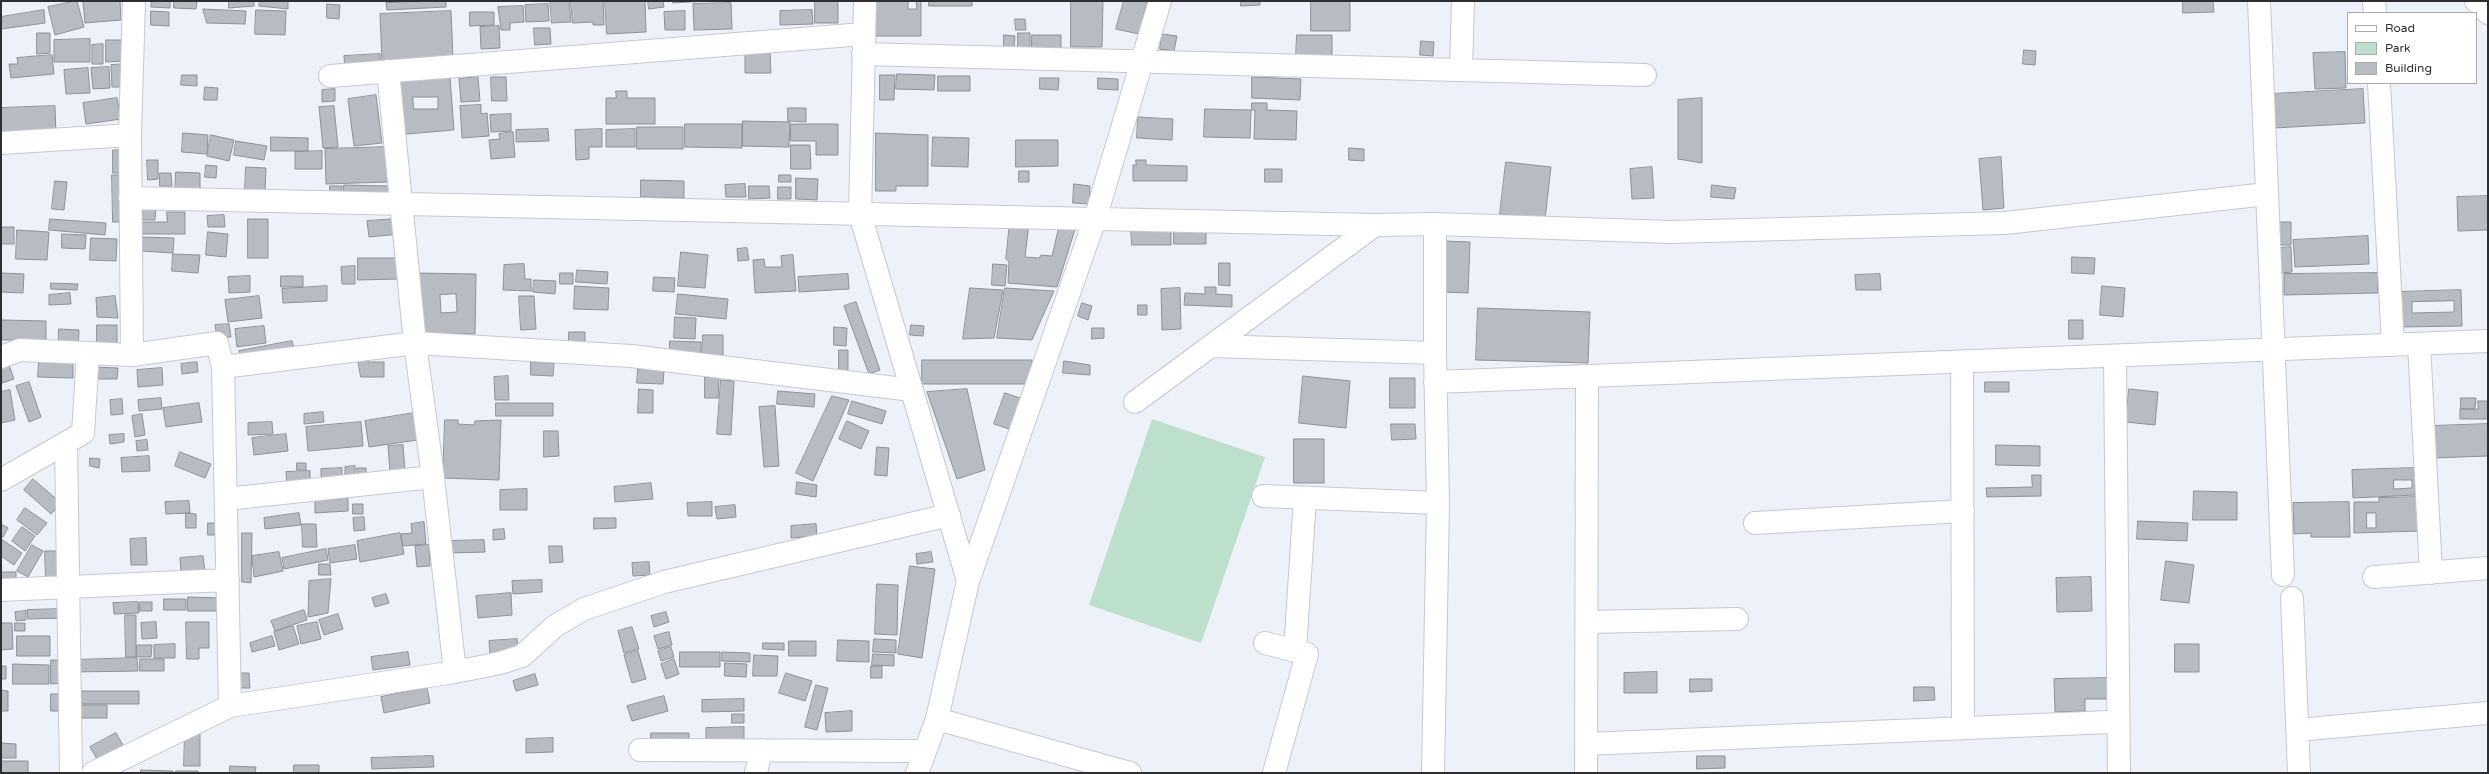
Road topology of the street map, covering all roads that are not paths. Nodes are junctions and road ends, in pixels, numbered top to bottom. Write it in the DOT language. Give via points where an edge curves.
graph roads {
  1 [pos="134,1"];
  2 [pos="865,1"];
  3 [pos="1160,1"];
  4 [pos="1463,1"];
  5 [pos="2259,1"];
  6 [pos="2374,1"];
  7 [pos="2476,1"];
  8 [pos="2375,12"];
  9 [pos="2488,13"];
  10 [pos="864,44"];
  11 [pos="1142,62"];
  12 [pos="1461,70"];
  13 [pos="388,71"];
  14 [pos="1645,75"];
  15 [pos="330,76"];
  16 [pos="2379,84"];
  17 [pos="130,135"];
  18 [pos="1,143"];
  19 [pos="2267,194"];
  20 [pos="130,198"];
  21 [pos="401,204"];
  22 [pos="860,214"];
  23 [pos="1095,219"];
  24 [pos="1435,224"];
  25 [pos="1375,225"];
  26 [pos="2488,341"];
  27 [pos="415,343"];
  28 [pos="2419,344"];
  29 [pos="2393,345"];
  30 [pos="1211,346"];
  31 [pos="2274,350"];
  32 [pos="88,353"];
  33 [pos="1434,353"];
  34 [pos="132,355"];
  35 [pos="1,357"];
  36 [pos="2114,357"];
  37 [pos="1962,362"];
  38 [pos="223,367"];
  39 [pos="1588,378"];
  40 [pos="1435,382"];
  41 [pos="912,390"];
  42 [pos="1135,402"];
  43 [pos="66,443"];
  44 [pos="433,476"];
  45 [pos="1,480"];
  46 [pos="1262,496"];
  47 [pos="1305,498"];
  48 [pos="226,499"];
  49 [pos="1438,503"];
  50 [pos="1963,511"];
  51 [pos="949,515"];
  52 [pos="1755,523"];
  53 [pos="2488,568"];
  54 [pos="2431,572"];
  55 [pos="2283,576"];
  56 [pos="2374,577"];
  57 [pos="228,580"];
  58 [pos="968,581"];
  59 [pos="68,587"];
  60 [pos="1,590"];
  61 [pos="2292,598"];
  62 [pos="1737,619"];
  63 [pos="1586,622"];
  64 [pos="1265,643"];
  65 [pos="1295,651"];
  66 [pos="455,672"];
  67 [pos="230,706"];
  68 [pos="2488,712"];
  69 [pos="936,719"];
  70 [pos="2110,722"];
  71 [pos="1963,728"];
  72 [pos="2298,730"];
  73 [pos="1586,744"];
  74 [pos="640,750"];
  75 [pos="761,750"];
  76 [pos="925,751"];
  77 [pos="127,765"];
  78 [pos="1101,769"];
  79 [pos="71,773"];
  80 [pos="93,773"];
  81 [pos="756,773"];
  82 [pos="917,773"];
  83 [pos="1130,773"];
  84 [pos="1274,773"];
  85 [pos="1433,773"];
  86 [pos="1586,773"];
  87 [pos="2119,773"];
  88 [pos="2299,773"];
  1 -- 17 [label="street"];
  2 -- 10 [label="street"];
  3 -- 11 [label="street"];
  4 -- 12 [label="street"];
  5 -- 19 [label="street"];
  6 -- 8 [label="street"];
  7 -- 9 [label="street"];
  10 -- 11 [label="street"];
  10 -- 13 [label="street"];
  10 -- 22 [label="street"];
  11 -- 12 [label="street"];
  11 -- 23 [label="street"];
  12 -- 14 [label="street"];
  13 -- 15 [label="street"];
  13 -- 21 [label="street"];
  16 -- 29 [label="street"];
  17 -- 18 [label="street"];
  17 -- 20 [label="street"];
  19 -- 24 [label="street" via="2005,223 1671,232"];
  19 -- 31 [label="street"];
  20 -- 21 [label="street"];
  20 -- 34 [label="street"];
  21 -- 22 [label="street"];
  21 -- 27 [label="street"];
  22 -- 23 [label="street"];
  22 -- 41 [label="street"];
  23 -- 25 [label="street"];
  23 -- 58 [label="street"];
  24 -- 25 [label="street"];
  24 -- 33 [label="street"];
  25 -- 30 [label="street"];
  26 -- 28 [label="street"];
  27 -- 38 [label="street"];
  27 -- 41 [label="street" via="631,356"];
  27 -- 44 [label="street"];
  28 -- 29 [label="street"];
  28 -- 54 [label="street"];
  29 -- 31 [label="street"];
  30 -- 33 [label="street"];
  30 -- 42 [label="street"];
  31 -- 36 [label="street"];
  31 -- 55 [label="street"];
  32 -- 34 [label="street"];
  32 -- 35 [label="street" via="20,350"];
  32 -- 43 [label="street" via="83,432"];
  33 -- 40 [label="street"];
  34 -- 38 [label="street" via="216,343"];
  36 -- 37 [label="street"];
  36 -- 87 [label="street"];
  37 -- 39 [label="street"];
  37 -- 50 [label="street"];
  38 -- 48 [label="street"];
  39 -- 40 [label="street"];
  39 -- 63 [label="street"];
  40 -- 49 [label="street"];
  41 -- 51 [label="street"];
  43 -- 45 [label="street"];
  43 -- 59 [label="street"];
  44 -- 48 [label="street"];
  44 -- 66 [label="street"];
  46 -- 47 [label="street"];
  47 -- 49 [label="street"];
  47 -- 65 [label="street"];
  48 -- 57 [label="street"];
  49 -- 85 [label="street"];
  50 -- 52 [label="street"];
  50 -- 71 [label="street"];
  51 -- 58 [label="street"];
  51 -- 66 [label="street" via="664,582 584,609 555,626 522,656"];
  53 -- 54 [label="street"];
  54 -- 56 [label="street"];
  57 -- 59 [label="street"];
  57 -- 67 [label="street"];
  58 -- 69 [label="street"];
  59 -- 60 [label="street"];
  59 -- 79 [label="street"];
  61 -- 72 [label="street"];
  62 -- 63 [label="street"];
  63 -- 73 [label="street"];
  64 -- 65 [label="street"];
  65 -- 84 [label="street" via="1307,654"];
  66 -- 67 [label="street"];
  67 -- 77 [label="street"];
  68 -- 72 [label="street"];
  69 -- 76 [label="street"];
  69 -- 78 [label="street"];
  70 -- 71 [label="street"];
  71 -- 73 [label="street"];
  72 -- 88 [label="street"];
  73 -- 86 [label="street"];
  74 -- 75 [label="street"];
  75 -- 76 [label="street"];
  75 -- 81 [label="street"];
  76 -- 82 [label="street"];
  77 -- 80 [label="street"];
  78 -- 83 [label="street"];
}
